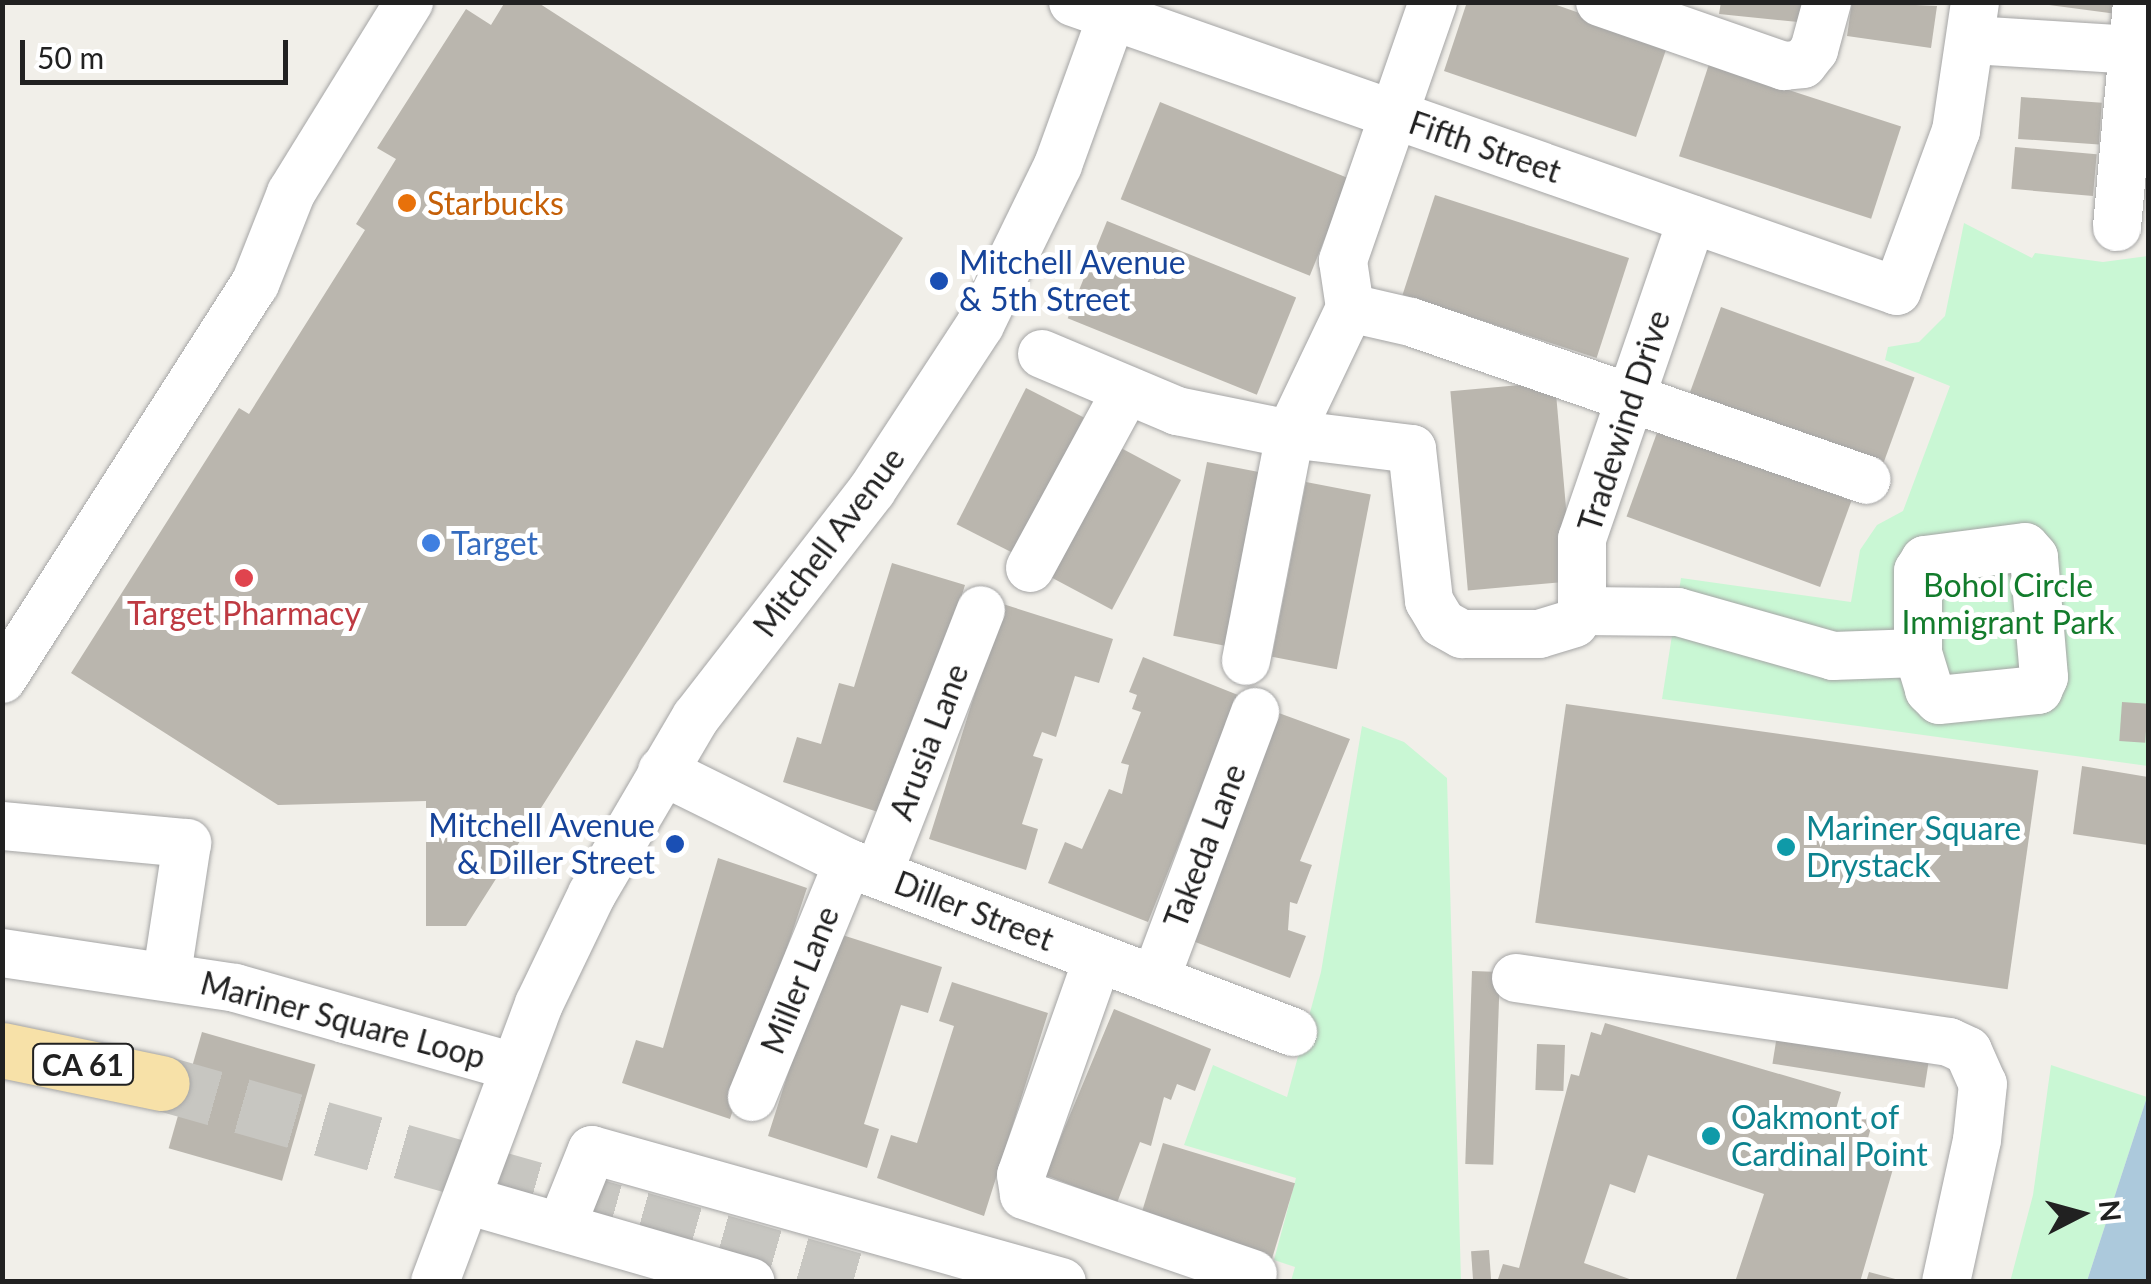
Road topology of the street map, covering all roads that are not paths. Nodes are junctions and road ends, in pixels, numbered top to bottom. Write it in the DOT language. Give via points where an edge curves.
graph roads {
  1 [pos="409,2"];
  2 [pos="1433,2"];
  3 [pos="1600,2"];
  4 [pos="1827,2"];
  5 [pos="2137,2"];
  6 [pos="1101,7"];
  7 [pos="1973,21"];
  8 [pos="2133,50"];
  9 [pos="1392,115"];
  10 [pos="1692,220"];
  11 [pos="2117,228"];
  12 [pos="1350,308"];
  13 [pos="1042,354"];
  14 [pos="1126,391"];
  15 [pos="1629,397"];
  16 [pos="1290,434"];
  17 [pos="1866,480"];
  18 [pos="1030,568"];
  19 [pos="981,610"];
  20 [pos="1582,611"];
  21 [pos="1918,654"];
  22 [pos="1246,661"];
  23 [pos="2,678"];
  24 [pos="1256,712"];
  25 [pos="662,771"];
  26 [pos="2,826"];
  27 [pos="863,868"];
  28 [pos="2,953"];
  29 [pos="1098,958"];
  30 [pos="167,974"];
  31 [pos="1516,978"];
  32 [pos="1155,980"];
  33 [pos="1293,1032"];
  34 [pos="2,1050"];
  35 [pos="515,1067"];
  36 [pos="162,1082"];
  37 [pos="752,1096"];
  38 [pos="470,1201"];
  39 [pos="561,1227"];
  40 [pos="1254,1274"];
  41 [pos="435,1282"];
  42 [pos="751,1282"];
  43 [pos="1062,1282"];
  44 [pos="1946,1282"];
  1 -- 23 [label="street" via="291,193 255,284"];
  2 -- 9 [label="street"];
  3 -- 4 [label="street" via="1784,66 1803,64 1814,50"];
  5 -- 8 [label="street"];
  6 -- 9 [label="street, Fifth Street"];
  6 -- 25 [label="street, Mitchell Avenue" via="1027,234 953,370"];
  7 -- 8 [label="street"];
  7 -- 10 [label="street, Fifth Street" via="1956,131 1897,291"];
  8 -- 11 [label="street"];
  9 -- 10 [label="street, Fifth Street"];
  9 -- 12 [label="street" via="1343,261"];
  10 -- 15 [label="street, Tradewind Drive"];
  12 -- 15 [label="street"];
  12 -- 16 [label="street"];
  13 -- 14 [label="street"];
  14 -- 16 [label="street" via="1177,411"];
  14 -- 18 [label="street"];
  15 -- 17 [label="street"];
  15 -- 20 [label="street, Tradewind Drive" via="1582,539"];
  16 -- 20 [label="street" via="1412,449 1429,601 1442,623 1462,634 1539,634 1574,623"];
  16 -- 22 [label="street"];
  19 -- 27 [label="street, Arusia Lane"];
  20 -- 21 [label="street" via="1678,612 1833,656"];
  24 -- 32 [label="street, Takeda Lane"];
  25 -- 27 [label="street, Diller Street"];
  25 -- 35 [label="street, Mitchell Avenue" via="563,951"];
  26 -- 30 [label="street" via="187,843"];
  27 -- 29 [label="street, Diller Street"];
  27 -- 37 [label="street, Miller Lane"];
  28 -- 30 [label="street, Mariner Square Loop"];
  29 -- 32 [label="street, Diller Street"];
  29 -- 40 [label="street" via="1021,1175 1024,1195"];
  30 -- 35 [label="street, Mariner Square Loop" via="376,1023"];
  31 -- 44 [label="street" via="1949,1042 1968,1051 1980,1066 1981,1102"];
  32 -- 33 [label="street, Diller Street"];
  34 -- 36 [label="main road, CA 61"];
  35 -- 38 [label="street, Mariner Square Loop"];
  38 -- 39 [label="street"];
  38 -- 41 [label="street, Mariner Square Loop"];
  39 -- 42 [label="street"];
  39 -- 43 [label="street" via="592,1150"];
}
